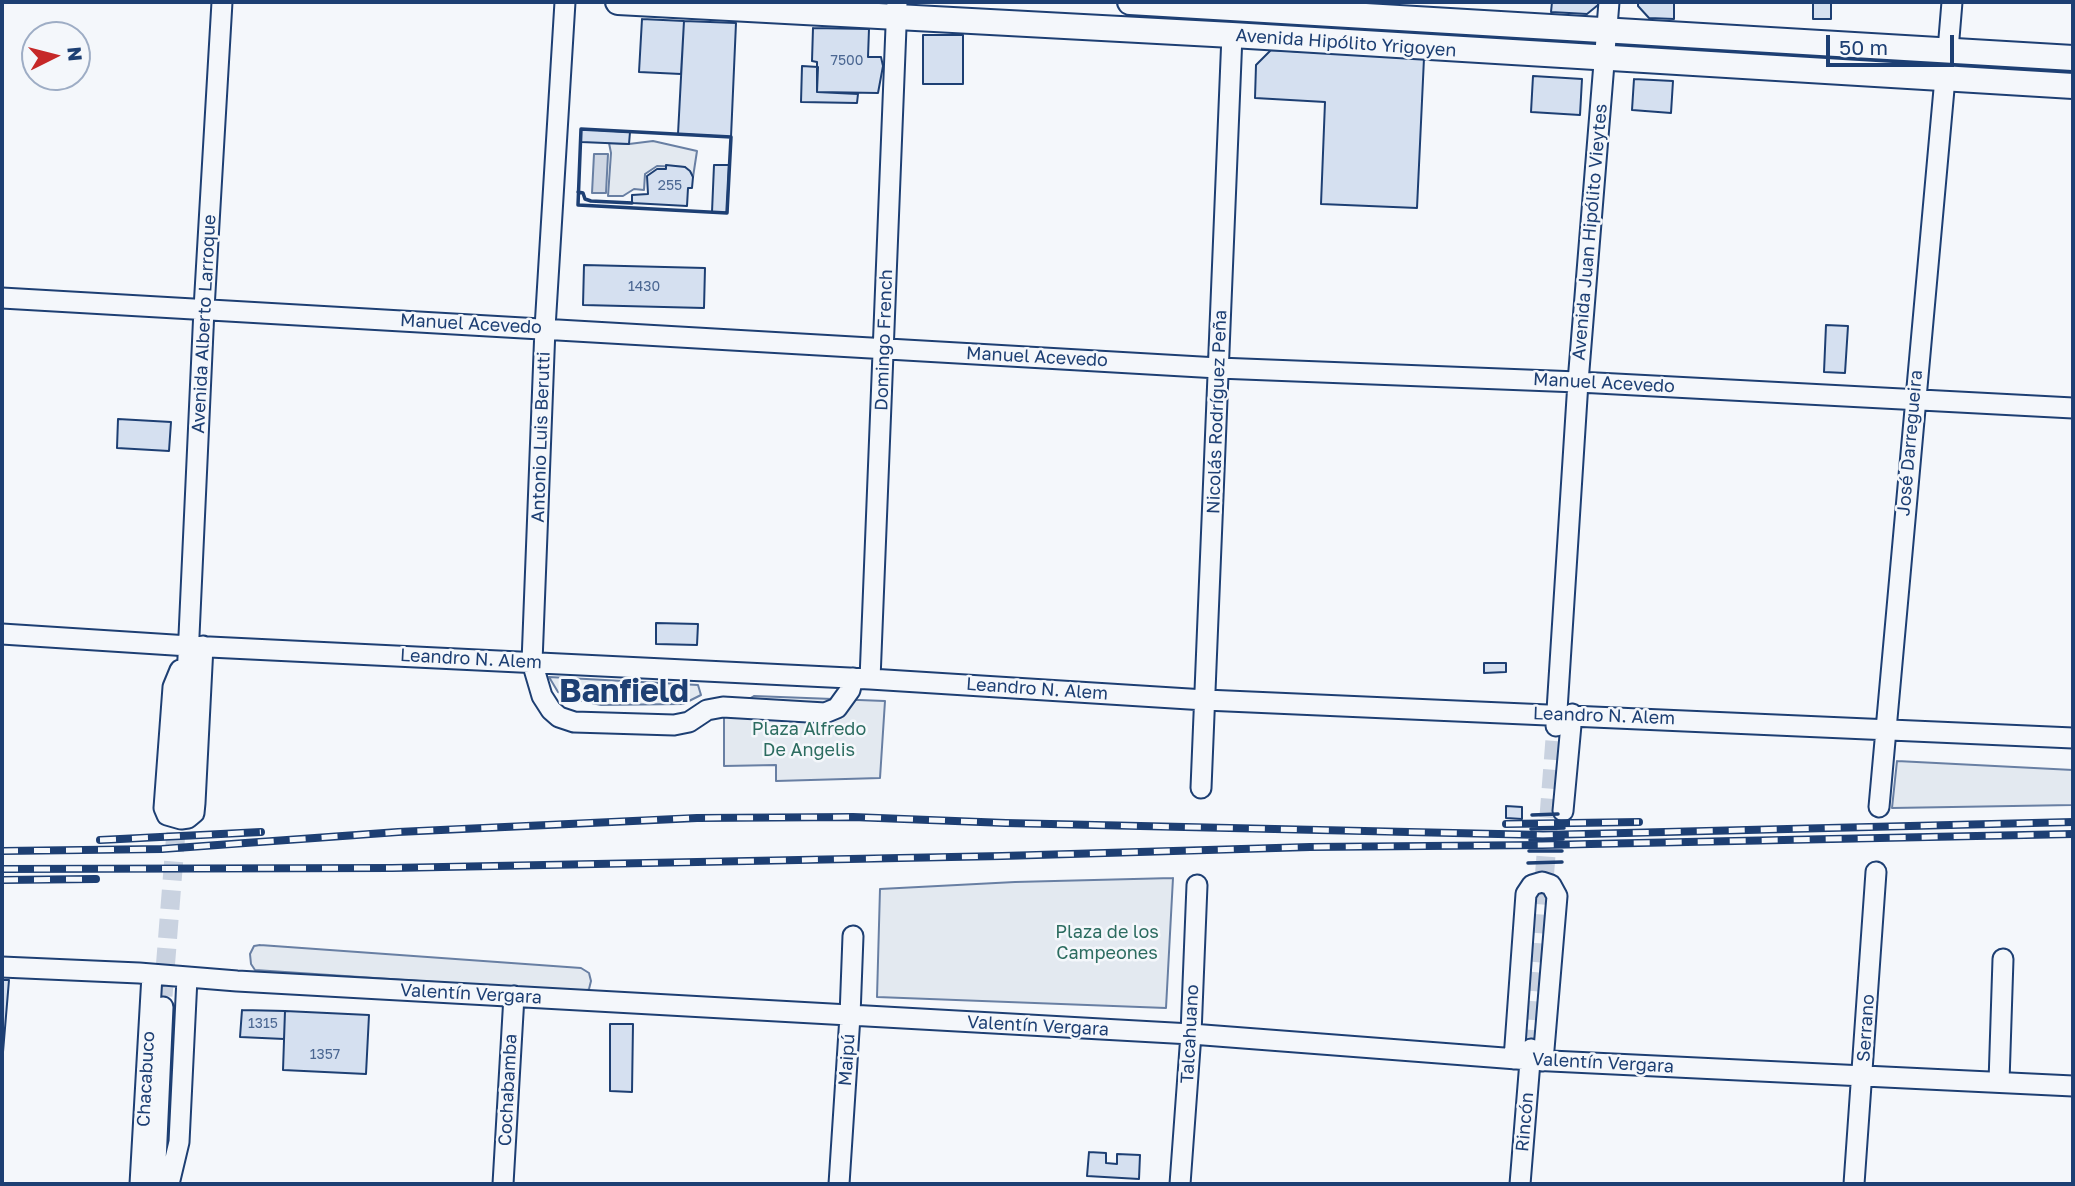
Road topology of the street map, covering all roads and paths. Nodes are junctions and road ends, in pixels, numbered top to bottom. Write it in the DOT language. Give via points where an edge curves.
graph roads {
  1 [pos="222,2"];
  2 [pos="565,2"];
  3 [pos="618,2"];
  4 [pos="1129,2"];
  5 [pos="1609,2"];
  6 [pos="1952,2"];
  7 [pos="1234,5"];
  8 [pos="897,9"];
  9 [pos="1606,32"];
  10 [pos="1231,36"];
  11 [pos="1948,50"];
  12 [pos="2073,58"];
  13 [pos="1604,59"];
  14 [pos="1945,78"];
  15 [pos="2073,86"];
  16 [pos="2,298"];
  17 [pos="204,309"];
  18 [pos="545,328"];
  19 [pos="883,348"];
  20 [pos="1218,368"];
  21 [pos="1578,382"];
  22 [pos="1914,400"];
  23 [pos="2073,408"];
  24 [pos="2,634"];
  25 [pos="196,646"];
  26 [pos="532,662"];
  27 [pos="862,678"];
  28 [pos="1205,700"];
  29 [pos="1562,718"];
  30 [pos="1884,729"];
  31 [pos="2073,738"];
  32 [pos="1201,789"];
  33 [pos="178,806"];
  34 [pos="1879,807"];
  35 [pos="1563,811"];
  36 [pos="1876,872"];
  37 [pos="1197,885"];
  38 [pos="853,936"];
  39 [pos="2003,959"];
  40 [pos="2,967"];
  41 [pos="152,975"];
  42 [pos="187,978"];
  43 [pos="163,996"];
  44 [pos="513,996"];
  45 [pos="850,1016"];
  46 [pos="1191,1034"];
  47 [pos="1529,1057"];
  48 [pos="1863,1075"];
  49 [pos="1999,1082"];
  50 [pos="2073,1086"];
  51 [pos="140,1184"];
  52 [pos="155,1184"];
  53 [pos="169,1184"];
  54 [pos="503,1184"];
  55 [pos="839,1184"];
  56 [pos="1180,1184"];
  57 [pos="1520,1184"];
  58 [pos="1854,1184"];
  1 -- 17 [label="street, Avenida Alberto Larroque"];
  2 -- 18 [label="street, Antonio Luis Berutti"];
  3 -- 8 [label="main road, Avenida Hipólito Yrigoyen"];
  4 -- 7 [label="main road, Avenida Hipólito Yrigoyen"];
  5 -- 9 [label="street, Avenida Juan Hipólito Vieytes"];
  6 -- 11 [label="street"];
  7 -- 9 [label="main road, Avenida Hipólito Yrigoyen"];
  8 -- 10 [label="main road, Avenida Hipólito Yrigoyen"];
  8 -- 19 [label="street, Domingo French"];
  9 -- 11 [label="main road, Avenida Hipólito Yrigoyen"];
  9 -- 13 [label="street, Avenida Juan Hipólito Vieytes"];
  10 -- 13 [label="main road, Avenida Hipólito Yrigoyen"];
  10 -- 20 [label="street, Nicolás Rodríguez Peña"];
  11 -- 12 [label="main road, Avenida Hipólito Yrigoyen"];
  13 -- 14 [label="main road, Avenida Hipólito Yrigoyen"];
  13 -- 21 [label="street, Avenida Juan Hipólito Vieytes"];
  14 -- 15 [label="main road, Avenida Hipólito Yrigoyen"];
  14 -- 22 [label="street, José Darregueira"];
  16 -- 17 [label="street, Manuel Acevedo"];
  17 -- 18 [label="street, Manuel Acevedo"];
  17 -- 25 [label="street, Avenida Alberto Larroque"];
  18 -- 19 [label="street, Manuel Acevedo"];
  18 -- 26 [label="street, Antonio Luis Berutti"];
  19 -- 20 [label="street, Manuel Acevedo"];
  19 -- 27 [label="street, Domingo French"];
  20 -- 21 [label="street, Manuel Acevedo"];
  20 -- 28 [label="street, Nicolás Rodríguez Peña"];
  21 -- 22 [label="street, Manuel Acevedo"];
  21 -- 29 [label="street, Avenida Juan Hipólito Vieytes"];
  22 -- 23 [label="street, Manuel Acevedo"];
  22 -- 30 [label="street, José Darregueira"];
  24 -- 25 [label="street, Leandro N. Alem"];
  25 -- 25 [label="street, Avenida Alberto Larroque" via="173,687 164,808 167,815 181,819 194,813 195,803"];
  25 -- 26 [label="street, Leandro N. Alem"];
  25 -- 33 [label="street, Avenida Alberto Larroque"];
  26 -- 27 [label="street, Leandro N. Alem"];
  26 -- 27 [label="street, Antonio Luis Berutti" via="551,710 574,722 674,725 723,707 824,713 837,708"];
  27 -- 28 [label="street, Leandro N. Alem"];
  28 -- 29 [label="street, Leandro N. Alem"];
  28 -- 32 [label="street, Nicolás Rodríguez Peña"];
  29 -- 30 [label="street, Leandro N. Alem"];
  29 -- 35 [label="street, Avenida Juan Hipólito Vieytes"];
  30 -- 31 [label="street, Leandro N. Alem"];
  30 -- 34 [label="street, José Darregueira"];
  36 -- 48 [label="street, Serrano"];
  37 -- 46 [label="street, Talcahuano"];
  38 -- 45 [label="street, Maipú"];
  39 -- 49 [label="street"];
  40 -- 41 [label="street, Valentín Vergara"];
  41 -- 42 [label="street, Valentín Vergara"];
  41 -- 51 [label="street, Chacabuco"];
  42 -- 44 [label="street, Valentín Vergara"];
  42 -- 53 [label="street, Chacabuco" via="179,1142"];
  43 -- 52 [label="street, Chacabuco"];
  44 -- 45 [label="street, Valentín Vergara"];
  44 -- 54 [label="street, Cochabamba"];
  45 -- 46 [label="street, Valentín Vergara"];
  45 -- 55 [label="street, Maipú"];
  46 -- 47 [label="street, Valentín Vergara"];
  46 -- 56 [label="street, Talcahuano"];
  47 -- 47 [label="street" via="1557,896 1542,882 1532,885 1526,894"];
  47 -- 48 [label="street, Valentín Vergara"];
  47 -- 57 [label="street, Rincón"];
  48 -- 49 [label="street, Valentín Vergara"];
  48 -- 58 [label="street, Serrano"];
  49 -- 50 [label="street, Valentín Vergara"];
}
